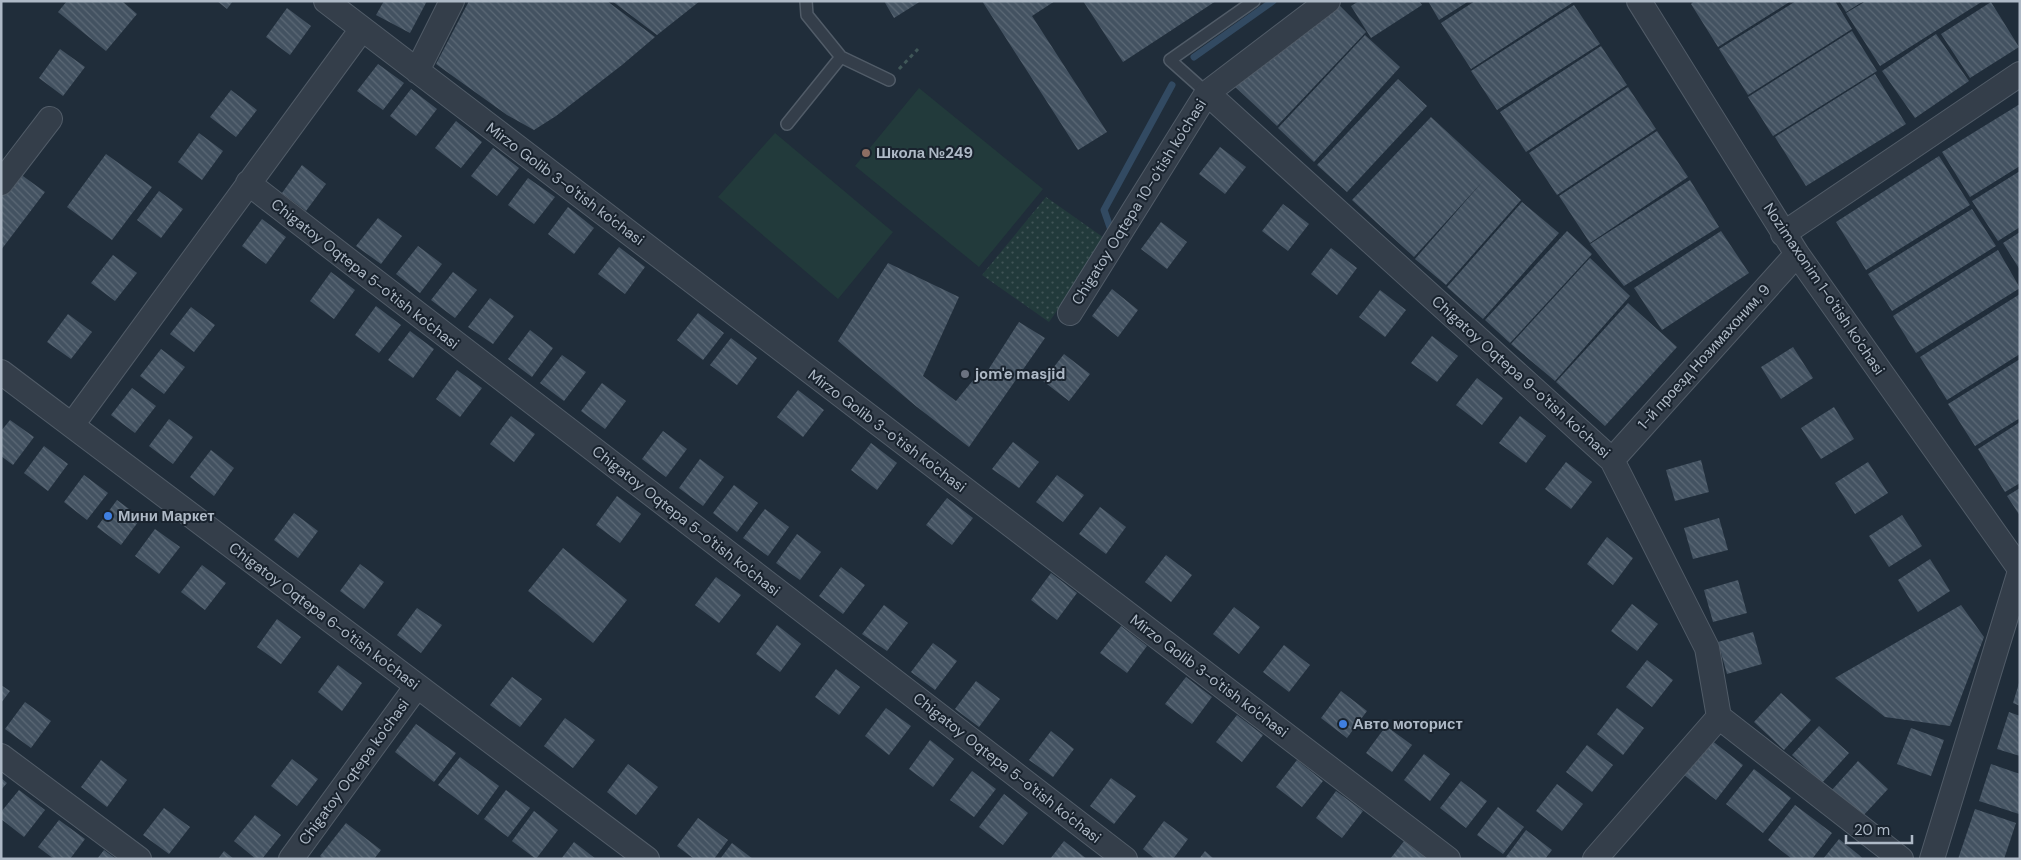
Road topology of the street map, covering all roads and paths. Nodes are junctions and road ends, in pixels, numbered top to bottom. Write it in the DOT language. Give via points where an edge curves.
graph roads {
  1 [pos="326,1"];
  2 [pos="452,1"];
  3 [pos="806,1"];
  4 [pos="1254,1"];
  5 [pos="1328,1"];
  6 [pos="1639,1"];
  7 [pos="362,29"];
  8 [pos="918,48"];
  9 [pos="841,56"];
  10 [pos="417,70"];
  11 [pos="2020,74"];
  12 [pos="889,80"];
  13 [pos="1207,92"];
  14 [pos="50,118"];
  15 [pos="787,124"];
  16 [pos="1,183"];
  17 [pos="248,183"];
  18 [pos="1784,234"];
  19 [pos="1797,254"];
  20 [pos="1070,313"];
  21 [pos="1,372"];
  22 [pos="72,425"];
  23 [pos="1612,460"];
  24 [pos="2020,570"];
  25 [pos="417,686"];
  26 [pos="1719,717"];
  27 [pos="1,756"];
  28 [pos="138,859"];
  29 [pos="291,859"];
  30 [pos="647,859"];
  31 [pos="1125,859"];
  32 [pos="1448,859"];
  33 [pos="1595,859"];
  34 [pos="1901,859"];
  35 [pos="1932,859"];
  1 -- 7 [label="street, Mirzo Golib 3-o'tish ko'chasi"];
  2 -- 10 [label="street"];
  3 -- 9 [label="lane" via="807,15"];
  4 -- 13 [label="lane" via="1170,60"];
  5 -- 13 [label="street, Chigatoy Oqtepa 10-o'tish ko'chasi"];
  6 -- 18 [label="street, Nozimaxonim 1-o'tish ko'chasi"];
  7 -- 10 [label="street, Mirzo Golib 3-o'tish ko'chasi"];
  7 -- 17 [label="street"];
  8 -- 12 [label="path"];
  9 -- 12 [label="lane"];
  9 -- 15 [label="lane"];
  10 -- 32 [label="street, Mirzo Golib 3-o'tish ko'chasi"];
  11 -- 18 [label="street"];
  13 -- 20 [label="street, Chigatoy Oqtepa 10-o'tish ko'chasi"];
  13 -- 23 [label="street, Chigatoy Oqtepa 9-o'tish ko'chasi"];
  14 -- 16 [label="street"];
  17 -- 22 [label="street"];
  17 -- 31 [label="street, Chigatoy Oqtepa 5-o'tish ko'chasi"];
  18 -- 19 [label="street, Nozimaxonim 1-o'tish ko'chasi"];
  19 -- 23 [label="street, 1-й проезд Нозимахоним, 9"];
  19 -- 24 [label="street, Nozimaxonim 1-o'tish ko'chasi"];
  21 -- 22 [label="street, Chigatoy Oqtepa 6-o'tish ko'chasi"];
  22 -- 25 [label="street, Chigatoy Oqtepa 6-o'tish ko'chasi"];
  23 -- 26 [label="street, Chigatoy Oqtepa 9-o'tish ko'chasi" via="1707,648"];
  24 -- 35 [label="street, Nozimaxonim 1-o'tish ko'chasi"];
  25 -- 29 [label="street, Chigatoy Oqtepa ko'chasi"];
  25 -- 30 [label="street, Chigatoy Oqtepa 6-o'tish ko'chasi"];
  26 -- 33 [label="street"];
  26 -- 34 [label="street"];
  27 -- 28 [label="street"];
}
